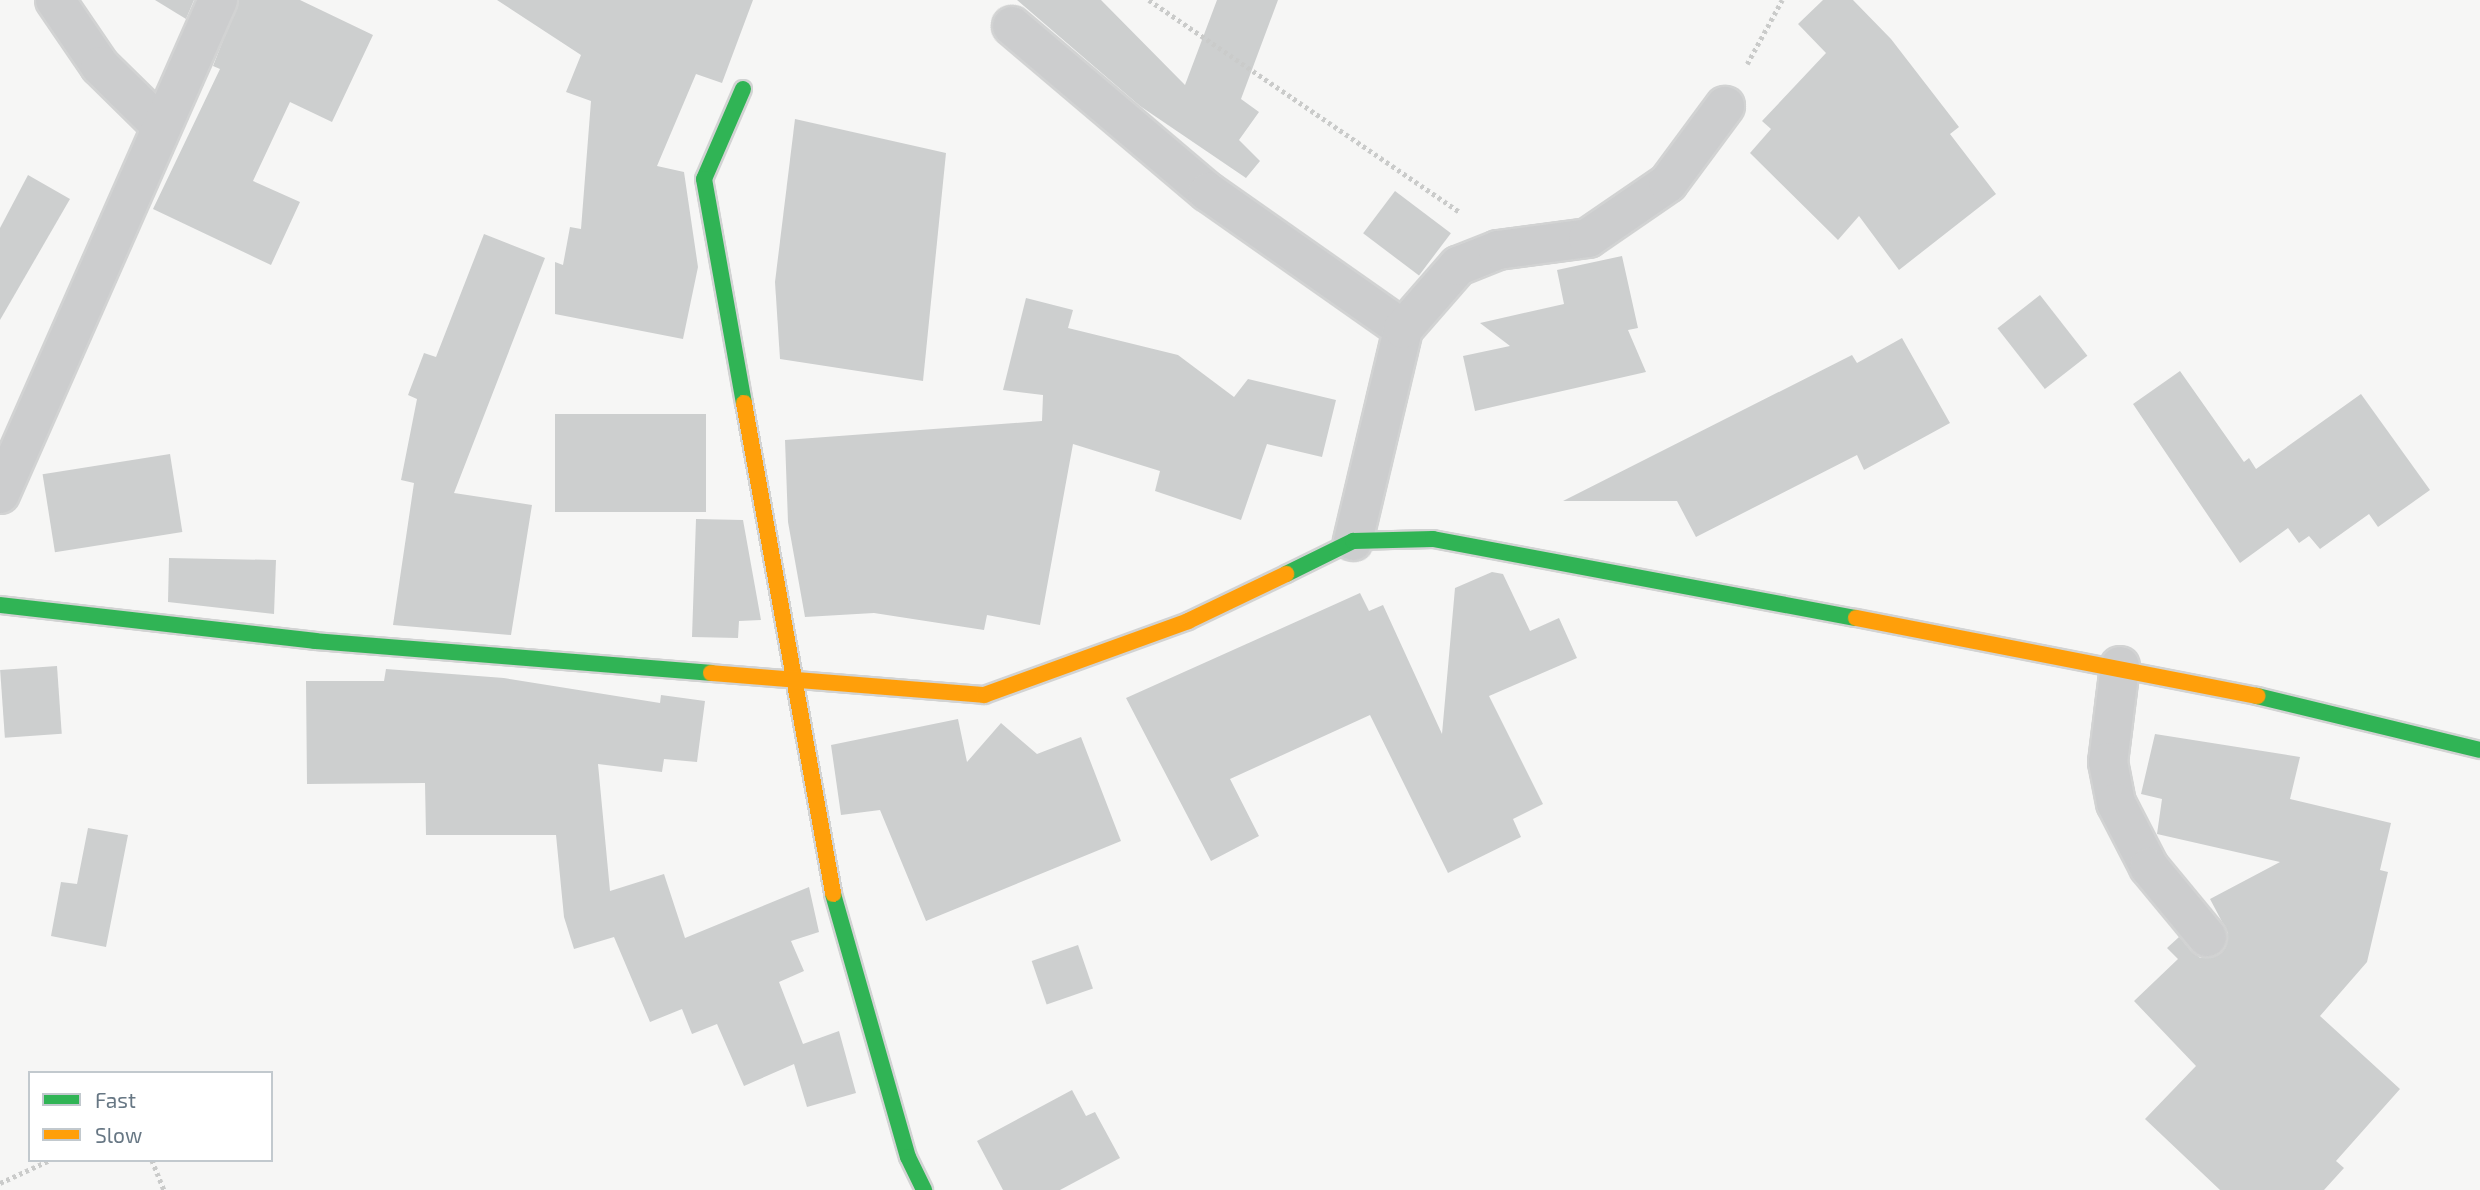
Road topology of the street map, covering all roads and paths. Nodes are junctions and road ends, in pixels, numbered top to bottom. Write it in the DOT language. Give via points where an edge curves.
graph roads {
  1 [pos="55,0"];
  2 [pos="218,0"];
  3 [pos="1149,0"];
  4 [pos="1782,0"];
  5 [pos="1012,26"];
  6 [pos="743,89"];
  7 [pos="1725,106"];
  8 [pos="160,125"];
  9 [pos="1498,250"];
  10 [pos="1403,329"];
  11 [pos="0,494"];
  12 [pos="1353,541"];
  13 [pos="0,605"];
  14 [pos="2120,666"];
  15 [pos="797,678"];
  16 [pos="2480,750"];
  17 [pos="2207,937"];
  18 [pos="46,1162"];
  19 [pos="153,1162"];
  20 [pos="0,1183"];
  21 [pos="164,1190"];
  22 [pos="924,1190"];
  1 -- 8 [label="street" via="100,66"];
  2 -- 8 [label="street"];
  3 -- 9 [label="path" via="1475,223"];
  4 -- 7 [label="path"];
  5 -- 10 [label="street" via="1208,192"];
  6 -- 15 [label="street" via="704,179"];
  7 -- 9 [label="street" via="1668,183 1588,238"];
  8 -- 11 [label="street" via="97,285"];
  9 -- 10 [label="street" via="1458,266"];
  10 -- 12 [label="street"];
  12 -- 14 [label="street" via="1433,539"];
  12 -- 15 [label="street" via="1188,621 984,695"];
  13 -- 15 [label="street" via="315,641"];
  14 -- 16 [label="street"];
  14 -- 17 [label="street" via="2108,762 2116,803 2149,867"];
  15 -- 22 [label="street" via="835,906 908,1157"];
  18 -- 20 [label="path"];
  19 -- 21 [label="path"];
}
